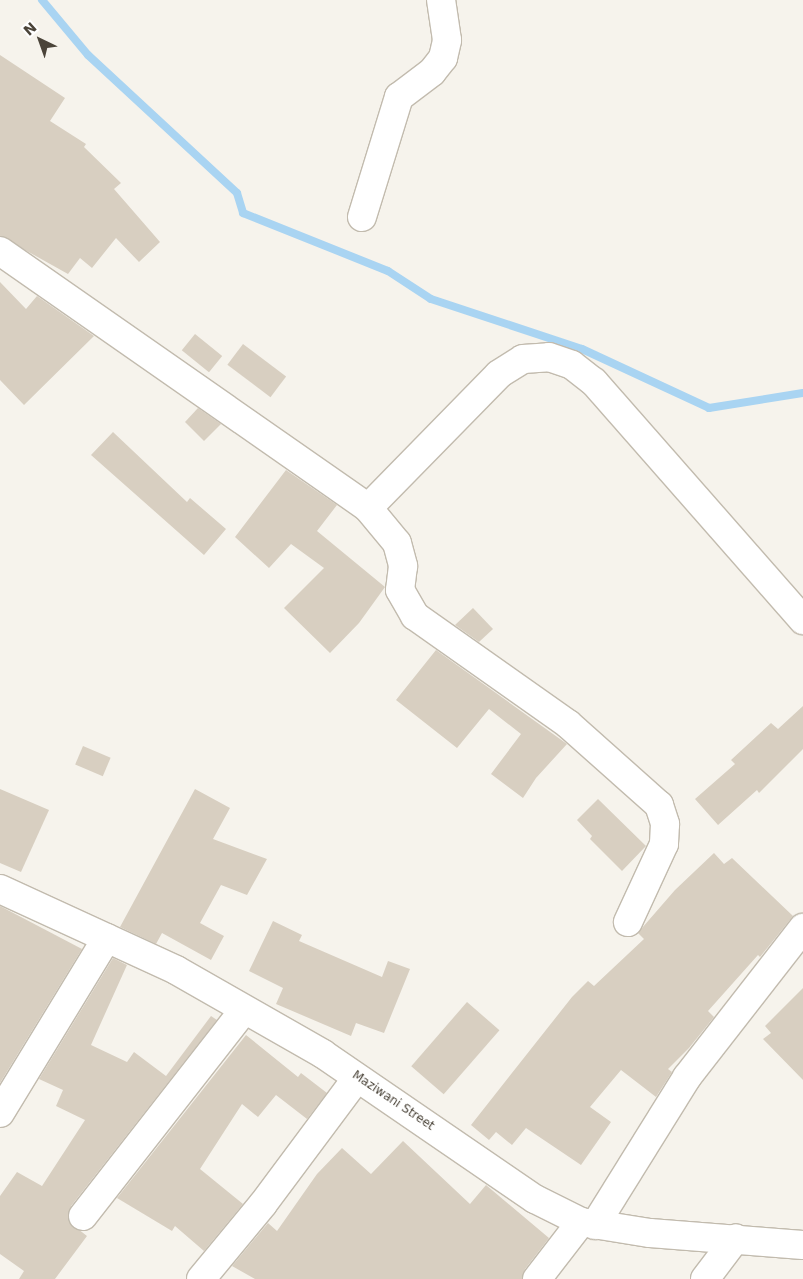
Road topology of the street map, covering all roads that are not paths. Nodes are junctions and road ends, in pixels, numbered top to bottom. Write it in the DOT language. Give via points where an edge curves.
graph roads {
  1 [pos="442,0"];
  2 [pos="362,217"];
  3 [pos="0,251"];
  4 [pos="368,508"];
  5 [pos="803,620"];
  6 [pos="0,889"];
  7 [pos="628,922"];
  8 [pos="803,928"];
  9 [pos="107,938"];
  10 [pos="244,1010"];
  11 [pos="357,1078"];
  12 [pos="0,1113"];
  13 [pos="83,1216"];
  14 [pos="588,1224"];
  15 [pos="736,1238"];
  16 [pos="803,1245"];
  17 [pos="201,1279"];
  18 [pos="537,1279"];
  19 [pos="705,1279"];
  1 -- 2 [label="street" via="446,40 443,58 432,72 399,97"];
  3 -- 4 [label="street"];
  4 -- 5 [label="street" via="500,374 523,358 549,357 572,365 594,382"];
  4 -- 7 [label="street" via="397,544 403,566 400,590 415,616 568,724 659,805 665,824 664,844"];
  6 -- 9 [label="street, Maziwani Street"];
  8 -- 14 [label="street" via="687,1077"];
  9 -- 10 [label="street, Maziwani Street" via="176,970"];
  9 -- 12 [label="street"];
  10 -- 11 [label="street, Maziwani Street"];
  10 -- 13 [label="street"];
  11 -- 14 [label="street, Maziwani Street" via="535,1200"];
  11 -- 17 [label="street" via="263,1204"];
  14 -- 15 [label="street, Maziwani Street" via="650,1233"];
  14 -- 18 [label="street"];
  15 -- 16 [label="street, Maziwani Street"];
  15 -- 19 [label="street"];
}
